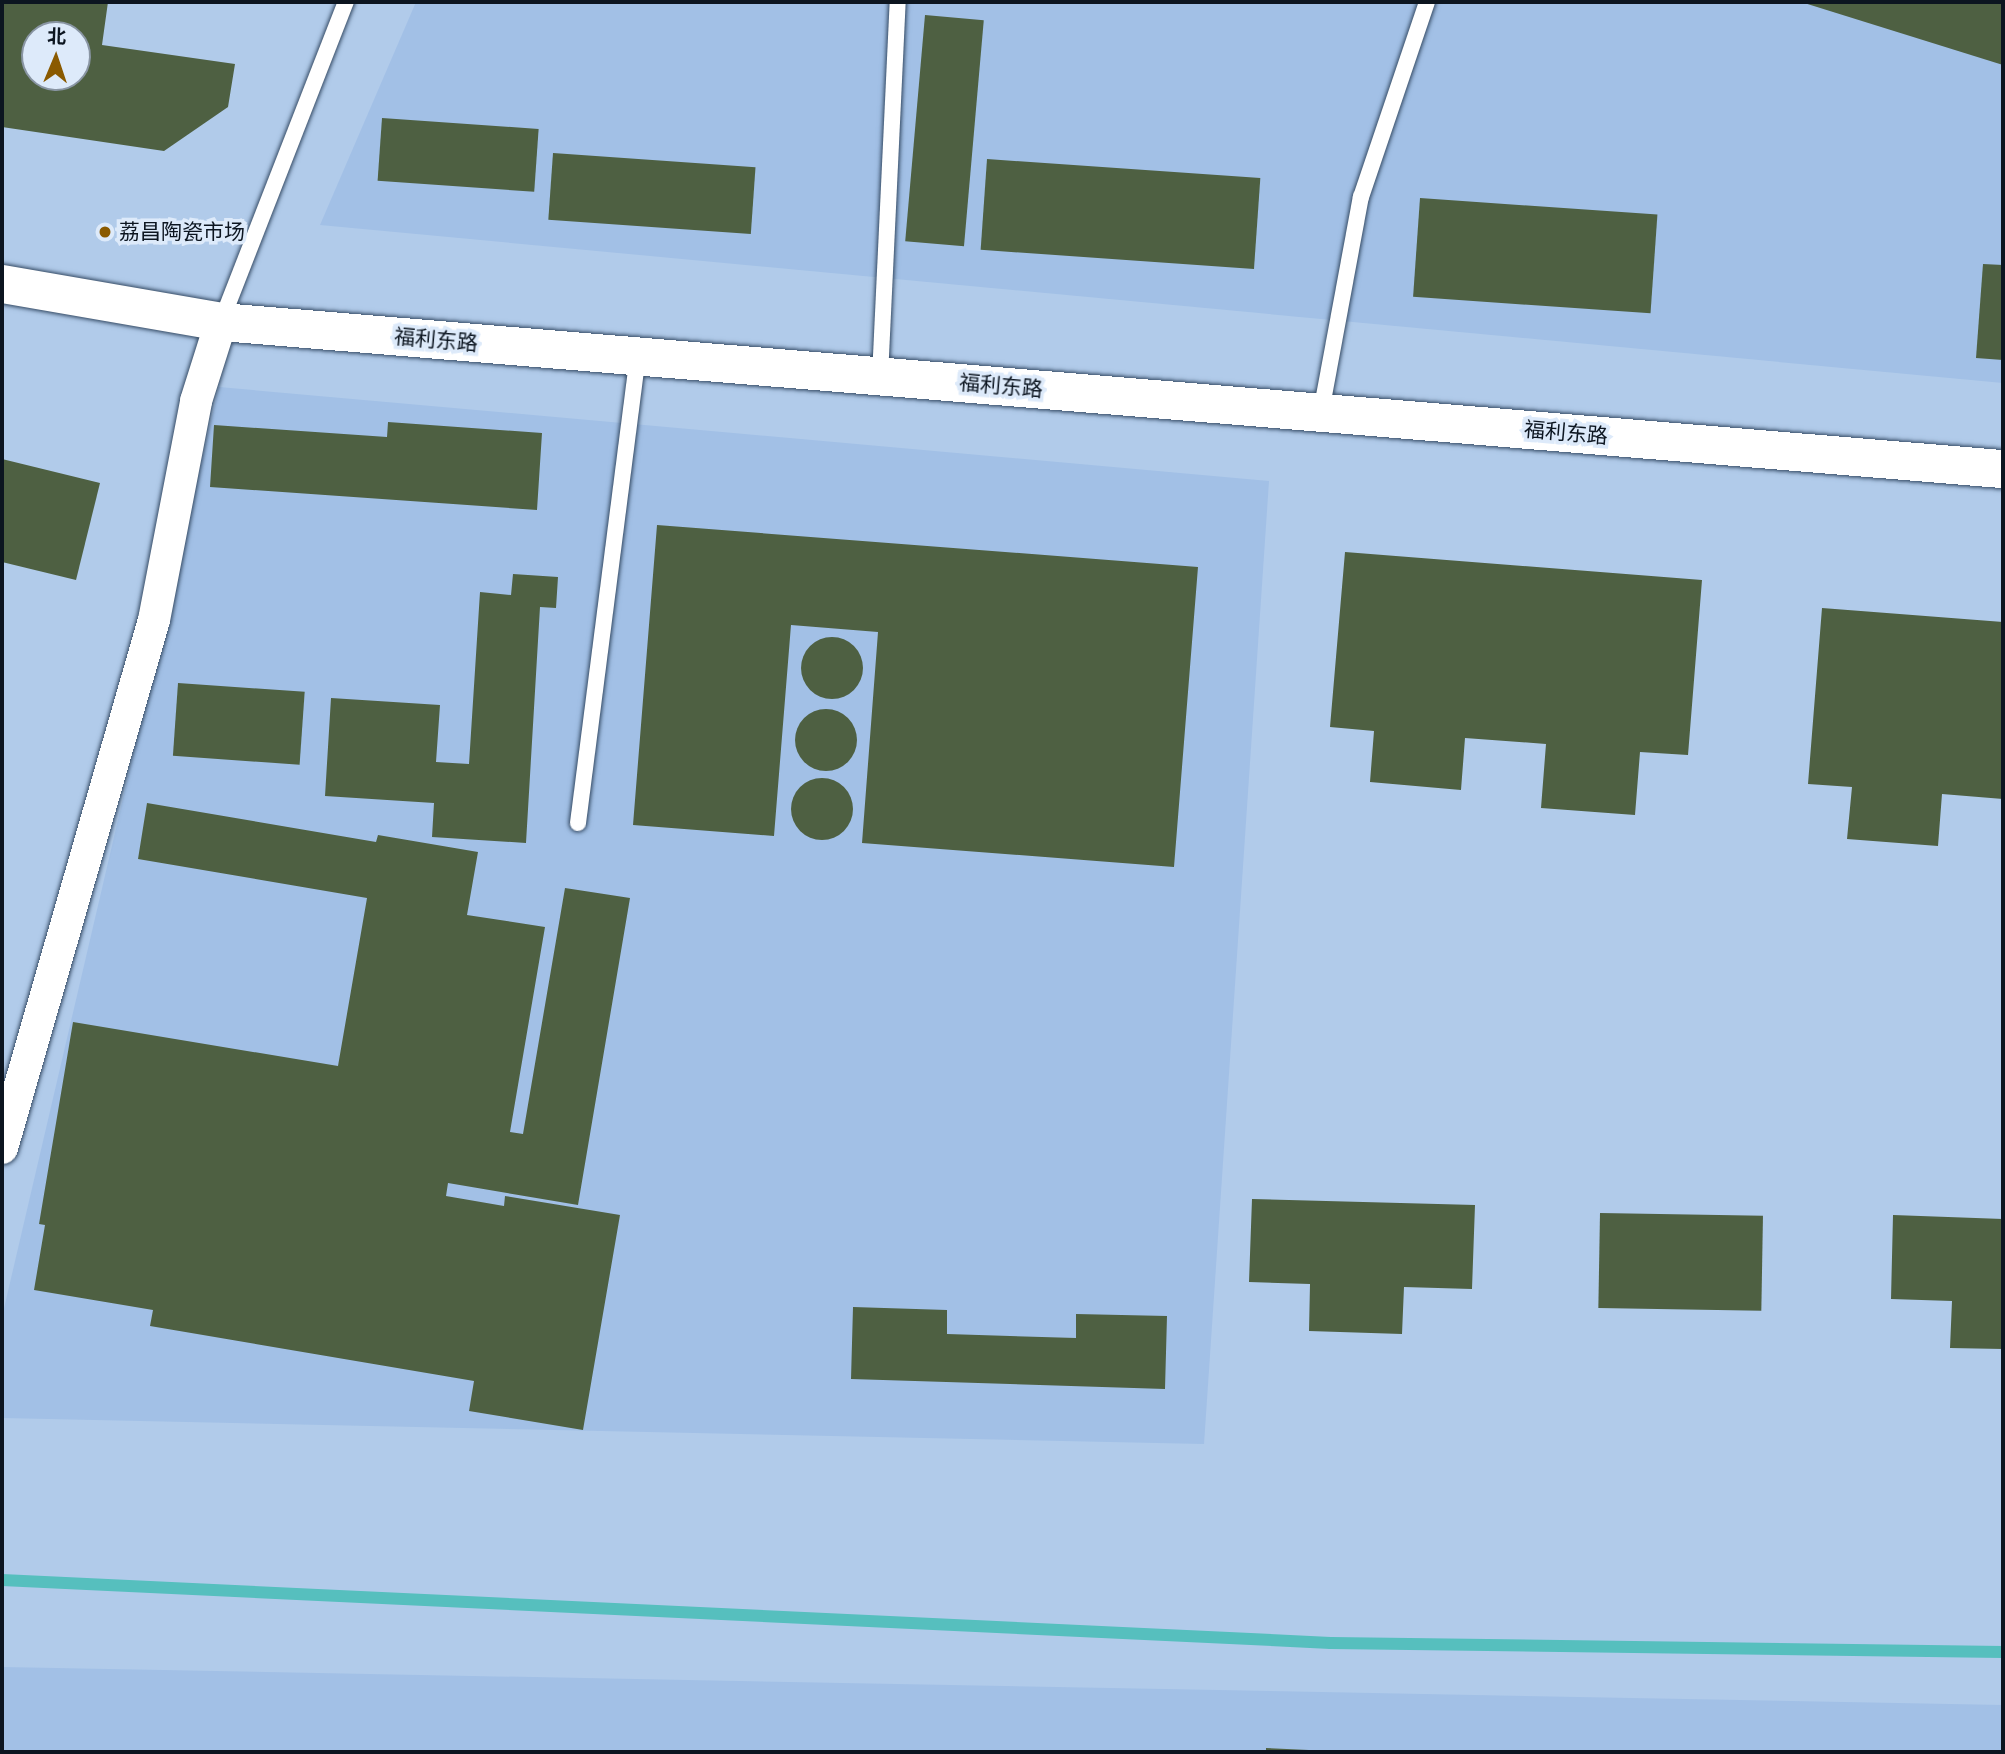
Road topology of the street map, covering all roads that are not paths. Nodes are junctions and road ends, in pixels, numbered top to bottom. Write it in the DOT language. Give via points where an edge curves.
graph roads {
  1 [pos="346,2"];
  2 [pos="898,2"];
  3 [pos="1427,2"];
  4 [pos="2,284"];
  5 [pos="221,322"];
  6 [pos="638,356"];
  7 [pos="880,377"];
  8 [pos="1321,412"];
  9 [pos="2003,469"];
  10 [pos="578,823"];
  11 [pos="2,1148"];
  1 -- 5 [label="lane"];
  2 -- 7 [label="lane"];
  3 -- 8 [label="lane" via="1361,197"];
  4 -- 5 [label="main road, 福利东路"];
  5 -- 6 [label="main road, 福利东路"];
  5 -- 11 [label="street" via="196,401 154,620"];
  6 -- 7 [label="main road, 福利东路"];
  6 -- 10 [label="lane"];
  7 -- 8 [label="main road, 福利东路"];
  8 -- 9 [label="main road, 福利东路"];
}
